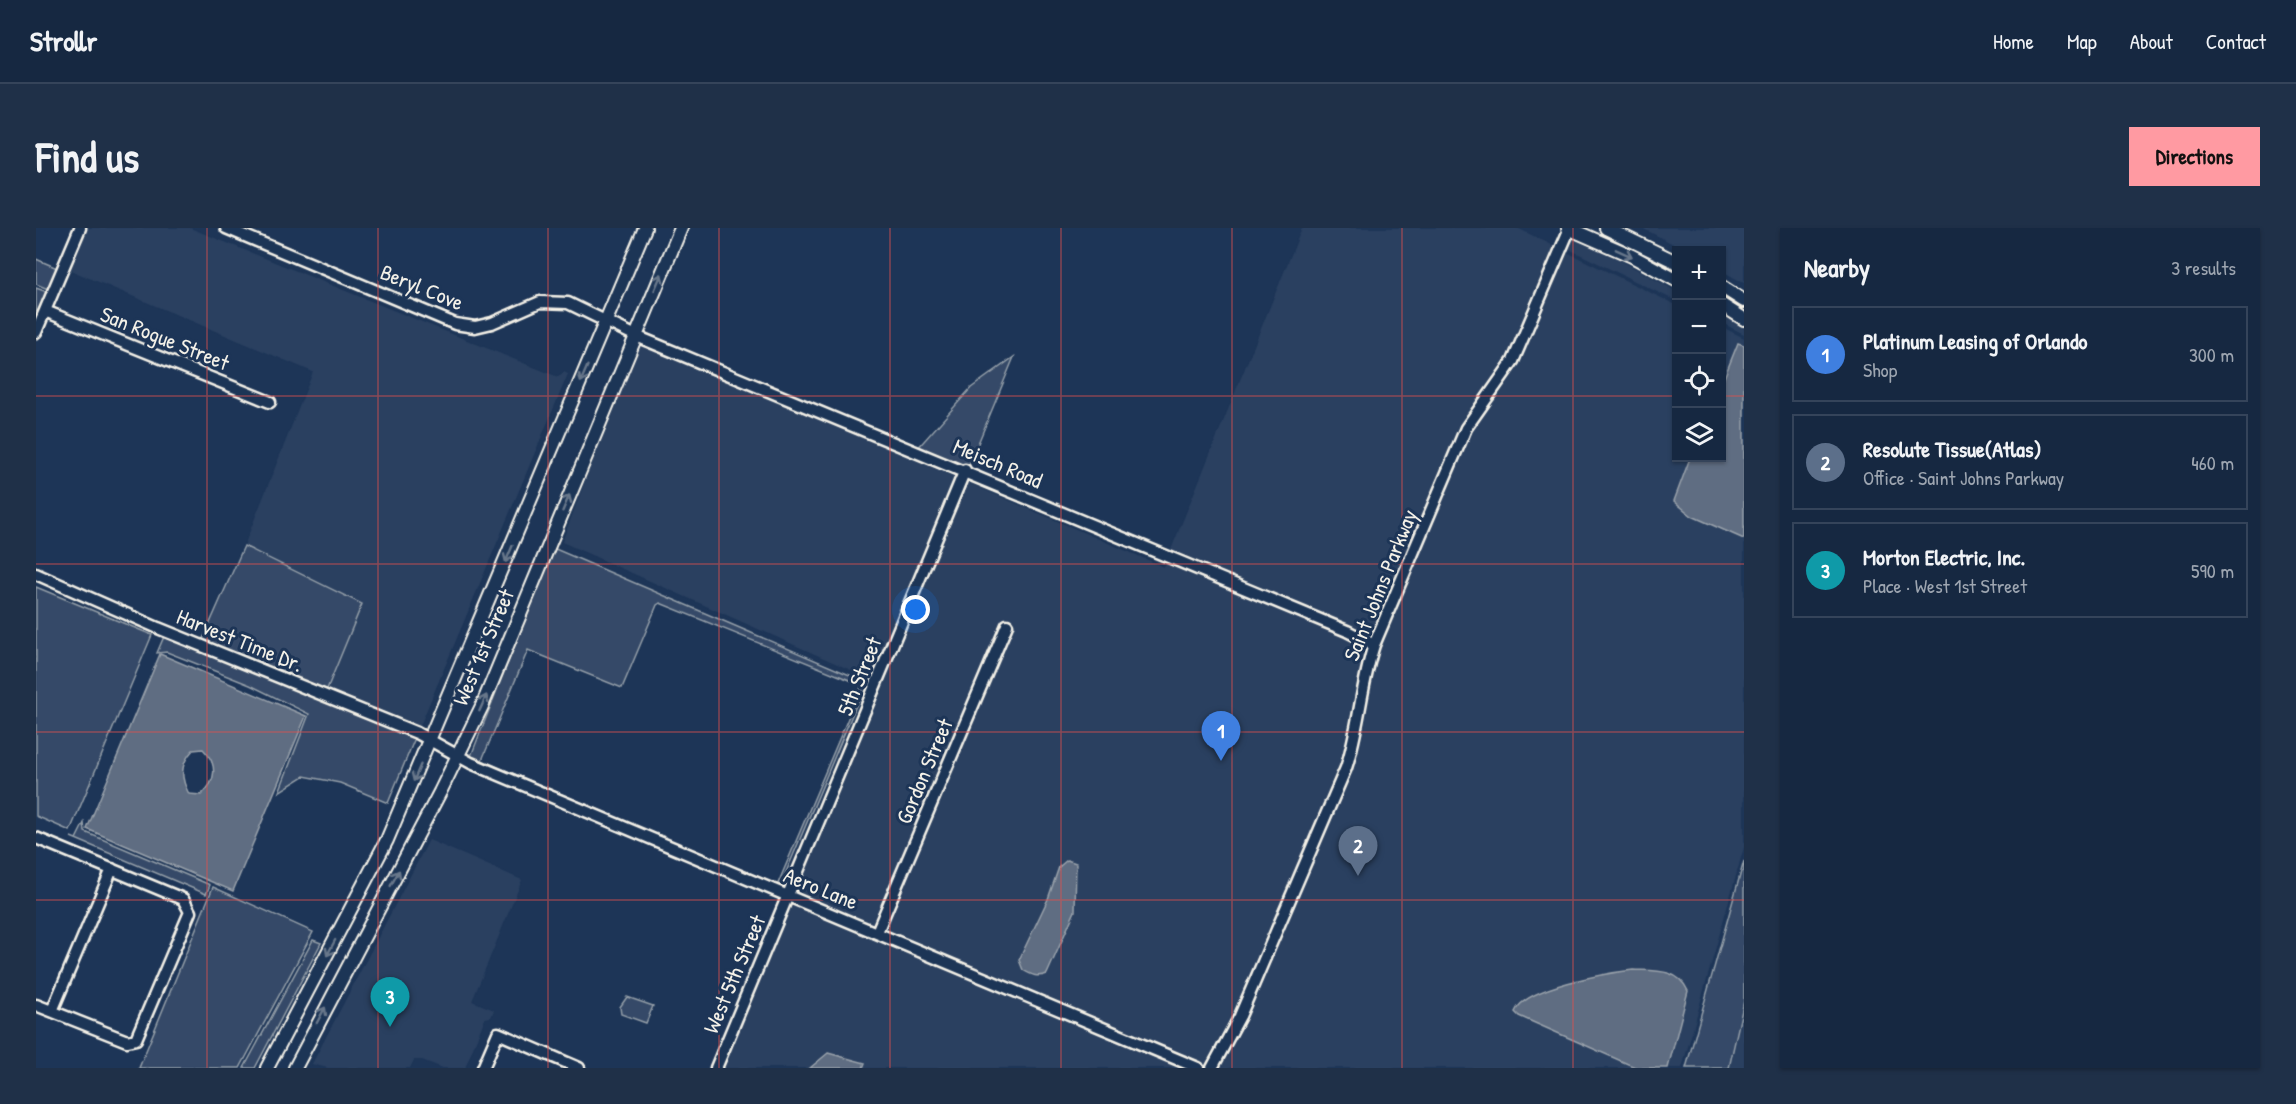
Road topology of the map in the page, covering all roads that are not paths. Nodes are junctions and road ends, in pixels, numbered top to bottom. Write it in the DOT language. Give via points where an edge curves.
graph roads {
  1 [pos="80,228"];
  2 [pos="226,228"];
  3 [pos="645,228"];
  4 [pos="681,228"];
  5 [pos="1569,228"];
  6 [pos="1606,228"];
  7 [pos="1672,260"];
  8 [pos="1672,277"];
  9 [pos="1727,290"];
  10 [pos="1744,301"];
  11 [pos="1726,308"];
  12 [pos="45,311"];
  13 [pos="1739,316"];
  14 [pos="607,320"];
  15 [pos="36,332"];
  16 [pos="636,336"];
  17 [pos="270,402"];
  18 [pos="965,470"];
  19 [pos="36,574"];
  20 [pos="1006,625"];
  21 [pos="1374,645"];
  22 [pos="431,740"];
  23 [pos="458,756"];
  24 [pos="36,838"];
  25 [pos="112,870"];
  26 [pos="788,895"];
  27 [pos="877,932"];
  28 [pos="36,1005"];
  29 [pos="52,1011"];
  30 [pos="267,1068"];
  31 [pos="295,1068"];
  32 [pos="483,1068"];
  33 [pos="579,1068"];
  34 [pos="716,1068"];
  35 [pos="1198,1068"];
  36 [pos="1212,1068"];
  1 -- 12 [label="street"];
  2 -- 14 [label="street, Beryl Cove" via="455,324 475,327 492,323 540,302 557,300"];
  3 -- 14 [label="main road, West 1st Street"];
  16 -- 4 [label="main road, West 1st Street, one-way"];
  5 -- 8 [label="main road, one-way"];
  5 -- 21 [label="street, Saint Johns Parkway" via="1513,361 1466,429"];
  6 -- 7 [label="main road"];
  9 -- 10 [label="main road"];
  9 -- 13 [label="main road"];
  11 -- 13 [label="main road"];
  12 -- 15 [label="street"];
  12 -- 17 [label="street, San Rogue Street"];
  14 -- 16 [label="street, Meisch Road"];
  14 -- 22 [label="main road, West 1st Street, one-way"];
  16 -- 18 [label="street, Meisch Road"];
  23 -- 16 [label="main road, West 1st Street, one-way"];
  18 -- 21 [label="street, Meisch Road"];
  18 -- 26 [label="street, 5th Street"];
  19 -- 22 [label="street, Harvest Time Dr."];
  20 -- 27 [label="street, Gordon Street"];
  21 -- 36 [label="street, Saint Johns Parkway" via="1364,674 1355,739 1346,768 1240,1016"];
  22 -- 23 [label="street, Aero Lane"];
  22 -- 30 [label="main road, West 1st Street, one-way" via="377,863"];
  23 -- 26 [label="street, Aero Lane"];
  31 -- 23 [label="main road, West 1st Street, one-way"];
  24 -- 25 [label="street"];
  25 -- 29 [label="street"];
  25 -- 29 [label="street" via="183,899 190,912 136,1039 126,1041"];
  26 -- 27 [label="street, Aero Lane"];
  26 -- 34 [label="street, West 5th Street"];
  27 -- 35 [label="street, Aero Lane"];
  28 -- 29 [label="street"];
  32 -- 33 [label="street" via="498,1033"];
}
